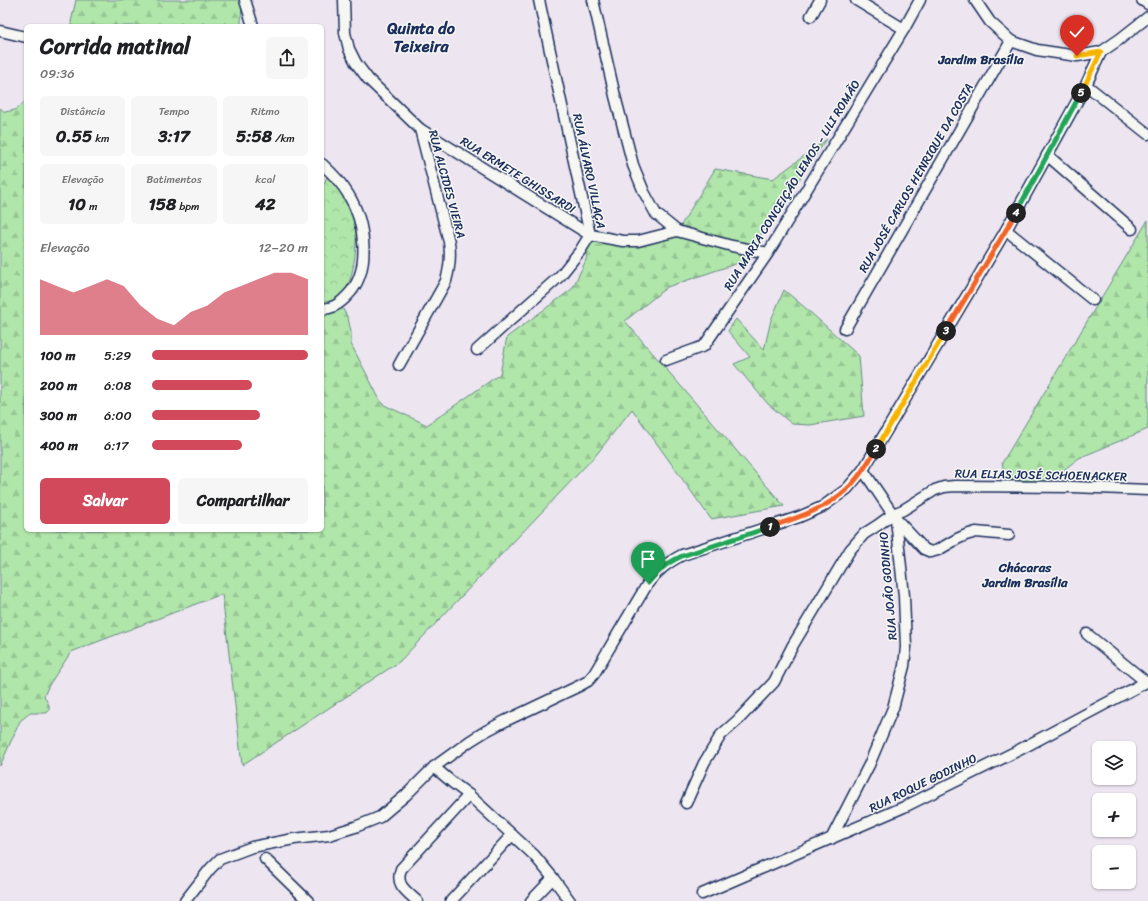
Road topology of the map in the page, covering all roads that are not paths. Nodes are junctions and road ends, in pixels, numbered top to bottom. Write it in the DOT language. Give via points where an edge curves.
graph roads {
  1 [pos="245,0"];
  2 [pos="344,0"];
  3 [pos="539,0"];
  4 [pos="594,0"];
  5 [pos="820,0"];
  6 [pos="856,0"];
  7 [pos="920,0"];
  8 [pos="974,0"];
  9 [pos="1142,0"];
  10 [pos="1148,4"];
  11 [pos="811,16"];
  12 [pos="1148,17"];
  13 [pos="252,24"];
  14 [pos="904,29"];
  15 [pos="0,31"];
  16 [pos="24,37"];
  17 [pos="1010,41"];
  18 [pos="1101,52"];
  19 [pos="1086,85"];
  20 [pos="420,129"];
  21 [pos="1148,134"];
  22 [pos="1047,155"];
  23 [pos="324,166"];
  24 [pos="1132,229"];
  25 [pos="1006,230"];
  26 [pos="677,231"];
  27 [pos="590,235"];
  28 [pos="768,253"];
  29 [pos="1094,300"];
  30 [pos="324,309"];
  31 [pos="845,329"];
  32 [pos="477,350"];
  33 [pos="666,360"];
  34 [pos="398,365"];
  35 [pos="863,470"];
  36 [pos="1148,490"];
  37 [pos="895,516"];
  38 [pos="1009,535"];
  39 [pos="1087,634"];
  40 [pos="1147,681"];
  41 [pos="434,767"];
  42 [pos="469,795"];
  43 [pos="686,803"];
  44 [pos="512,834"];
  45 [pos="832,839"];
  46 [pos="265,859"];
  47 [pos="553,878"];
  48 [pos="702,894"];
  49 [pos="187,900"];
  50 [pos="308,901"];
  51 [pos="417,901"];
  52 [pos="451,901"];
  53 [pos="531,901"];
  54 [pos="570,901"];
  1 -- 13 [label="street"];
  2 -- 20 [label="street, RUA ALCIDES VIEIRA" via="345,33 356,63 368,79"];
  3 -- 27 [label="street, RUA ÁLVARO VILLAÇA"];
  4 -- 26 [label="street" via="633,165 656,214"];
  5 -- 11 [label="street"];
  6 -- 14 [label="street"];
  7 -- 14 [label="street, RUA MARIA CONCEIÇÃO LEMOS - LILI ROMÃO"];
  8 -- 17 [label="street" via="990,22"];
  9 -- 10 [label="street"];
  12 -- 18 [label="street"];
  14 -- 28 [label="street, RUA MARIA CONCEIÇÃO LEMOS - LILI ROMÃO"];
  15 -- 16 [label="street"];
  17 -- 18 [label="street" via="1058,54 1077,56"];
  17 -- 31 [label="street, RUA JOSÉ CARLOS HENRIQUE DA COSTA"];
  18 -- 19 [label="street"];
  19 -- 21 [label="street"];
  19 -- 22 [label="street"];
  20 -- 27 [label="street, RUA ERMETE GHISSARDI"];
  20 -- 34 [label="street, RUA ALCIDES VIEIRA" via="449,242 449,271 446,281"];
  22 -- 24 [label="street"];
  22 -- 25 [label="street"];
  23 -- 30 [label="street" via="336,176 349,194 356,210 364,245 359,278 352,291 342,301 329,309"];
  25 -- 29 [label="street"];
  25 -- 35 [label="street"];
  26 -- 27 [label="street, RUA ERMETE GHISSARDI" via="638,241"];
  26 -- 28 [label="street, RUA ERMETE GHISSARDI"];
  27 -- 32 [label="street, RUA ÁLVARO VILLAÇA" via="560,276"];
  28 -- 33 [label="street, RUA MARIA CONCEIÇÃO LEMOS - LILI ROMÃO" via="704,346"];
  35 -- 37 [label="street, RUA JOÃO GODINHO"];
  35 -- 41 [label="street" via="847,489 822,507 669,562 657,571 648,583 588,681 486,731"];
  36 -- 37 [label="street, RUA ELIAS JOSÉ SCHOENACKER" via="950,486 935,490"];
  37 -- 38 [label="street" via="924,549 931,552 976,532"];
  37 -- 43 [label="street, RUA ELIAS JOSÉ SCHOENACKER" via="864,534 850,550 774,682 720,735"];
  37 -- 45 [label="street, RUA JOÃO GODINHO" via="906,626 904,666 893,708 872,758"];
  39 -- 40 [label="street"];
  40 -- 45 [label="street, RUA ROQUE GODINHO" via="954,783"];
  41 -- 42 [label="street"];
  41 -- 49 [label="street" via="380,817 329,835 252,847 220,859"];
  42 -- 44 [label="street"];
  42 -- 51 [label="street" via="401,869 398,879 400,885"];
  44 -- 47 [label="street"];
  44 -- 52 [label="street"];
  45 -- 48 [label="street, RUA ROQUE GODINHO"];
  46 -- 50 [label="street"];
  47 -- 53 [label="street"];
  47 -- 54 [label="street"];
}
